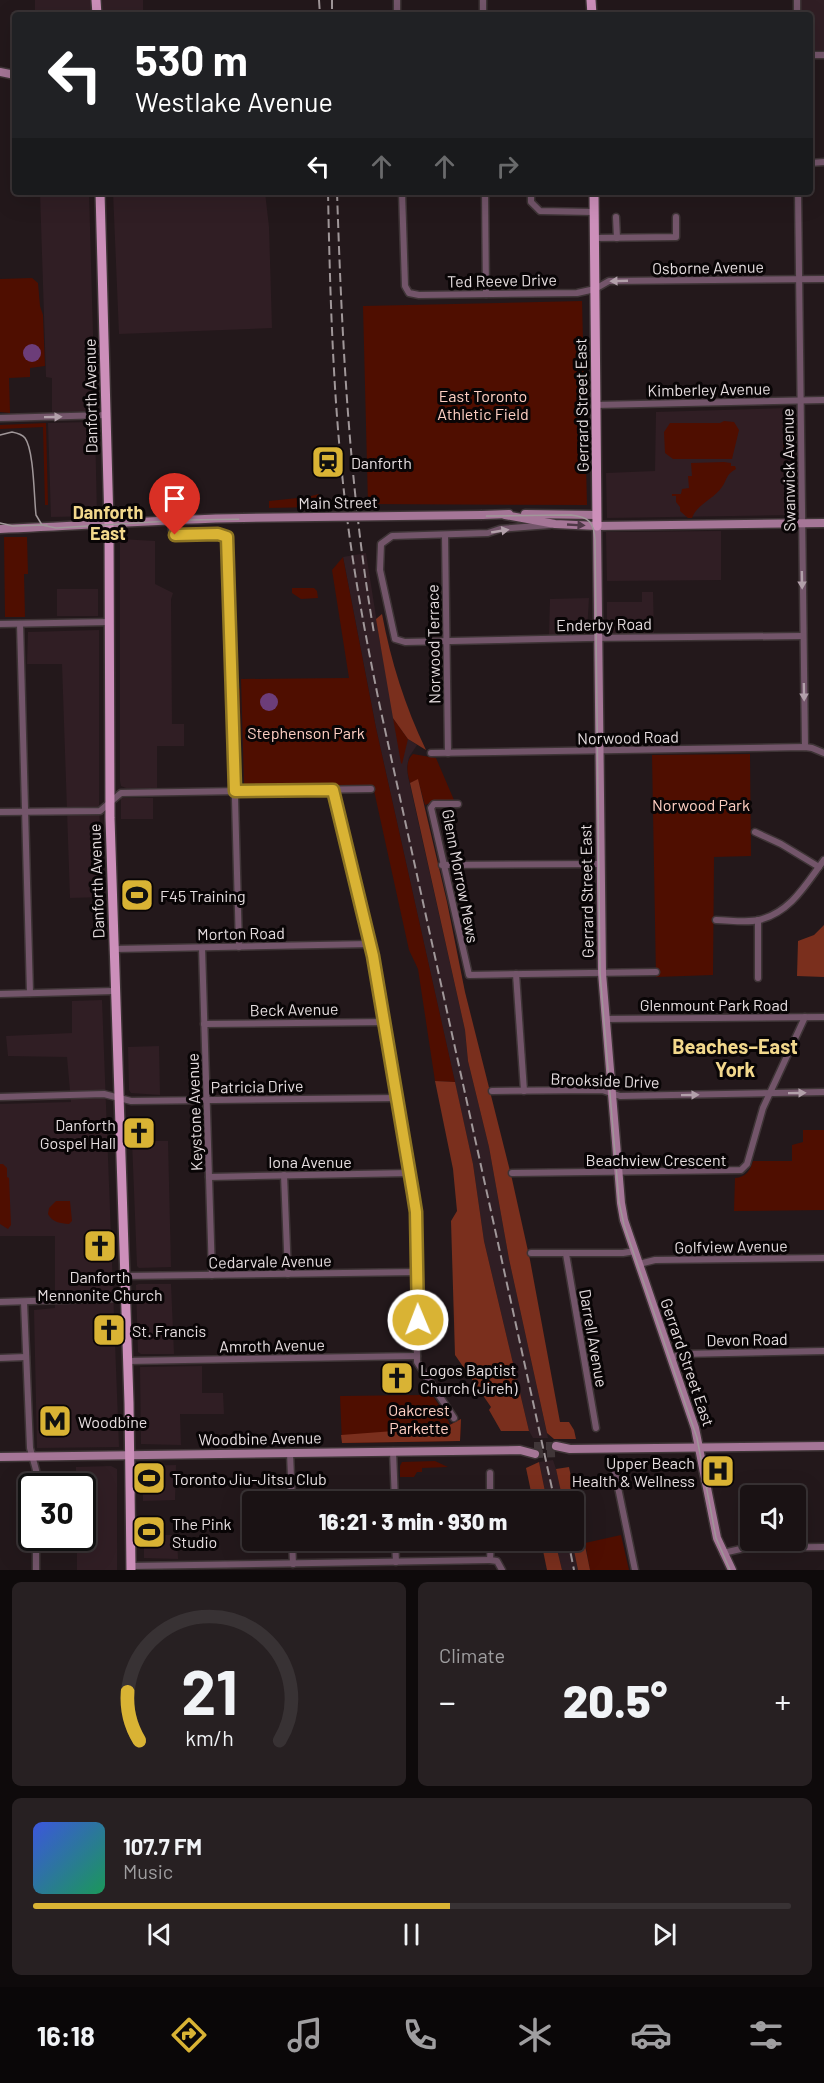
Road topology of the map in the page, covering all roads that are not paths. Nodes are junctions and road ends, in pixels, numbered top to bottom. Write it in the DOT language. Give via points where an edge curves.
graph roads {
  1 [pos="100,195"];
  2 [pos="402,195"];
  3 [pos="485,195"];
  4 [pos="531,195"];
  5 [pos="594,195"];
  6 [pos="798,195"];
  7 [pos="594,212"];
  8 [pos="676,217"];
  9 [pos="616,218"];
  10 [pos="594,238"];
  11 [pos="617,238"];
  12 [pos="800,279"];
  13 [pos="824,279"];
  14 [pos="595,289"];
  15 [pos="486,294"];
  16 [pos="824,400"];
  17 [pos="801,401"];
  18 [pos="595,405"];
  19 [pos="106,415"];
  20 [pos="0,418"];
  21 [pos="505,514"];
  22 [pos="597,515"];
  23 [pos="171,519"];
  24 [pos="802,523"];
  25 [pos="824,523"];
  26 [pos="109,524"];
  27 [pos="555,524"];
  28 [pos="597,526"];
  29 [pos="0,529"];
  30 [pos="445,535"];
  31 [pos="109,622"];
  32 [pos="0,624"];
  33 [pos="20,624"];
  34 [pos="803,636"];
  35 [pos="598,638"];
  36 [pos="405,642"];
  37 [pos="446,642"];
  38 [pos="805,747"];
  39 [pos="599,751"];
  40 [pos="431,753"];
  41 [pos="448,753"];
  42 [pos="824,753"];
  43 [pos="371,789"];
  44 [pos="333,790"];
  45 [pos="235,791"];
  46 [pos="109,801"];
  47 [pos="458,804"];
  48 [pos="0,812"];
  49 [pos="25,812"];
  50 [pos="754,832"];
  51 [pos="824,860"];
  52 [pos="600,864"];
  53 [pos="442,865"];
  54 [pos="819,867"];
  55 [pos="716,920"];
  56 [pos="758,920"];
  57 [pos="370,944"];
  58 [pos="239,947"];
  59 [pos="202,948"];
  60 [pos="113,949"];
  61 [pos="656,972"];
  62 [pos="602,973"];
  63 [pos="516,974"];
  64 [pos="758,978"];
  65 [pos="114,991"];
  66 [pos="30,993"];
  67 [pos="0,994"];
  68 [pos="805,1017"];
  69 [pos="824,1017"];
  70 [pos="605,1019"];
  71 [pos="385,1022"];
  72 [pos="204,1024"];
  73 [pos="492,1091"];
  74 [pos="524,1091"];
  75 [pos="824,1092"];
  76 [pos="611,1093"];
  77 [pos="771,1093"];
  78 [pos="0,1097"];
  79 [pos="118,1098"];
  80 [pos="398,1098"];
  81 [pos="207,1100"];
  82 [pos="618,1172"];
  83 [pos="410,1173"];
  84 [pos="512,1173"];
  85 [pos="284,1175"];
  86 [pos="209,1176"];
  87 [pos="634,1251"];
  88 [pos="531,1253"];
  89 [pos="566,1254"];
  90 [pos="824,1258"];
  91 [pos="639,1264"];
  92 [pos="417,1272"];
  93 [pos="288,1274"];
  94 [pos="212,1275"];
  95 [pos="124,1276"];
  96 [pos="125,1298"];
  97 [pos="0,1302"];
  98 [pos="24,1302"];
  99 [pos="824,1351"];
  100 [pos="417,1356"];
  101 [pos="26,1357"];
  102 [pos="0,1358"];
  103 [pos="671,1358"];
  104 [pos="127,1361"];
  105 [pos="454,1418"];
  106 [pos="596,1428"];
  107 [pos="824,1446"];
  108 [pos="700,1447"];
  109 [pos="557,1449"];
  110 [pos="534,1450"];
  111 [pos="393,1451"];
  112 [pos="291,1453"];
  113 [pos="129,1455"];
  114 [pos="32,1456"];
  115 [pos="0,1457"];
  116 [pos="614,1468"];
  117 [pos="36,1473"];
  118 [pos="490,1473"];
  119 [pos="292,1491"];
  120 [pos="394,1491"];
  121 [pos="490,1491"];
  122 [pos="824,1547"];
  123 [pos="36,1551"];
  124 [pos="292,1551"];
  125 [pos="396,1551"];
  126 [pos="490,1551"];
  127 [pos="723,1553"];
  128 [pos="490,1560"];
  129 [pos="396,1562"];
  130 [pos="428,1562"];
  131 [pos="293,1564"];
  132 [pos="131,1568"];
  133 [pos="36,1570"];
  134 [pos="428,1570"];
  135 [pos="502,1570"];
  136 [pos="635,1570"];
  137 [pos="732,1570"];
  1 -- 19 [label="main road, Danforth Avenue"];
  2 -- 15 [label="street, Ted Reeve Drive" via="405,286 409,293"];
  3 -- 15 [label="street"];
  4 -- 7 [label="street" via="531,202 540,211"];
  5 -- 7 [label="main road, Gerrard Street East"];
  6 -- 12 [label="street, Swanwick Avenue"];
  7 -- 10 [label="main road, Gerrard Street East"];
  8 -- 11 [label="street" via="676,237"];
  9 -- 11 [label="street"];
  10 -- 11 [label="street"];
  10 -- 14 [label="main road, Gerrard Street East"];
  12 -- 13 [label="street, Osborne Avenue"];
  12 -- 14 [label="street, Osborne Avenue, one-way" via="609,281"];
  12 -- 17 [label="street, Swanwick Avenue"];
  14 -- 15 [label="street, Ted Reeve Drive" via="577,293"];
  14 -- 18 [label="main road, Gerrard Street East"];
  16 -- 17 [label="street, Kimberley Avenue"];
  17 -- 18 [label="street, Kimberley Avenue"];
  17 -- 24 [label="street, Swanwick Avenue"];
  18 -- 22 [label="main road, Gerrard Street East"];
  20 -- 19 [label="street, one-way"];
  19 -- 26 [label="main road, Danforth Avenue"];
  21 -- 22 [label="main road, Main Street"];
  21 -- 23 [label="main road, Main Street, bridge"];
  21 -- 27 [label="main road, Main Street"];
  22 -- 28 [label="main road, Gerrard Street East"];
  23 -- 26 [label="main road, Main Street"];
  23 -- 45 [label="street" via="175,535 227,537"];
  24 -- 25 [label="main road, Main Street"];
  24 -- 28 [label="main road, Main Street"];
  24 -- 34 [label="street, Swanwick Avenue, one-way"];
  26 -- 29 [label="main road, Main Street"];
  26 -- 31 [label="main road, Danforth Avenue"];
  27 -- 28 [label="main road, Main Street, one-way"];
  30 -- 27 [label="street, Main Street, one-way"];
  28 -- 35 [label="main road, Gerrard Street East"];
  30 -- 36 [label="street, Main Street" via="392,536 381,544 382,580 393,635"];
  30 -- 37 [label="street, Norwood Terrace"];
  31 -- 33 [label="street"];
  31 -- 46 [label="main road, Danforth Avenue"];
  32 -- 33 [label="street"];
  33 -- 49 [label="street"];
  34 -- 35 [label="street, Enderby Road"];
  34 -- 38 [label="street, Swanwick Avenue, one-way"];
  35 -- 37 [label="street, Enderby Road"];
  35 -- 39 [label="main road, Gerrard Street East"];
  36 -- 37 [label="street, Enderby Road"];
  37 -- 41 [label="street, Norwood Terrace"];
  38 -- 39 [label="street, Norwood Road"];
  38 -- 42 [label="street, Norwood Road"];
  39 -- 41 [label="street, Norwood Road"];
  39 -- 52 [label="main road, Gerrard Street East"];
  40 -- 41 [label="street, Norwood Road"];
  43 -- 44 [label="street"];
  44 -- 45 [label="street"];
  44 -- 57 [label="street"];
  45 -- 46 [label="street" via="121,793"];
  45 -- 58 [label="street"];
  46 -- 49 [label="street" via="100,811"];
  46 -- 60 [label="main road, Danforth Avenue"];
  47 -- 53 [label="street, Glenn Morrow Mews" via="434,804 431,808"];
  48 -- 49 [label="street"];
  49 -- 66 [label="street"];
  50 -- 54 [label="street"];
  51 -- 54 [label="street"];
  52 -- 53 [label="street"];
  52 -- 62 [label="main road, Gerrard Street East"];
  53 -- 63 [label="street, Glenn Morrow Mews" via="469,975"];
  54 -- 56 [label="street" via="794,900"];
  55 -- 56 [label="street"];
  56 -- 64 [label="street"];
  57 -- 58 [label="street, Morton Road"];
  57 -- 71 [label="street"];
  58 -- 59 [label="street, Morton Road"];
  59 -- 60 [label="street, Morton Road"];
  59 -- 72 [label="street, Keystone Avenue"];
  60 -- 65 [label="main road, Danforth Avenue"];
  61 -- 62 [label="street"];
  62 -- 63 [label="street"];
  62 -- 70 [label="main road, Gerrard Street East"];
  63 -- 74 [label="street"];
  65 -- 66 [label="street"];
  65 -- 79 [label="main road, Danforth Avenue"];
  66 -- 67 [label="street"];
  68 -- 69 [label="street, Glenmount Park Road"];
  68 -- 70 [label="street, Glenmount Park Road"];
  68 -- 77 [label="street, Beachview Crescent"];
  70 -- 76 [label="main road, Gerrard Street East"];
  71 -- 72 [label="street, Beck Avenue"];
  71 -- 80 [label="street"];
  72 -- 81 [label="street, Keystone Avenue"];
  73 -- 74 [label="street, Brookside Drive"];
  74 -- 76 [label="street, Brookside Drive"];
  77 -- 75 [label="street, Brookside Drive, one-way"];
  76 -- 77 [label="street, Brookside Drive, one-way"];
  76 -- 82 [label="main road, Gerrard Street East"];
  77 -- 82 [label="street, Beachview Crescent" via="747,1164 741,1170"];
  78 -- 79 [label="street, Patricia Drive" via="104,1094"];
  79 -- 81 [label="street, Patricia Drive"];
  79 -- 95 [label="main road, Danforth Avenue"];
  80 -- 81 [label="street, Patricia Drive"];
  80 -- 83 [label="street"];
  81 -- 86 [label="street, Keystone Avenue"];
  82 -- 84 [label="street, Beachview Crescent"];
  82 -- 87 [label="main road, Gerrard Street East" via="622,1210"];
  83 -- 85 [label="street, Iona Avenue"];
  83 -- 92 [label="street" via="416,1212"];
  85 -- 86 [label="street, Iona Avenue"];
  85 -- 93 [label="street"];
  86 -- 94 [label="street, Keystone Avenue"];
  87 -- 89 [label="street"];
  87 -- 91 [label="main road, Gerrard Street East"];
  88 -- 89 [label="street"];
  89 -- 106 [label="street, Darrell Avenue"];
  90 -- 91 [label="street, Golfview Avenue" via="655,1260"];
  91 -- 103 [label="main road, Gerrard Street East"];
  92 -- 93 [label="street, Cedarvale Avenue"];
  92 -- 100 [label="street"];
  93 -- 94 [label="street, Cedarvale Avenue"];
  94 -- 95 [label="street, Cedarvale Avenue"];
  95 -- 96 [label="main road, Danforth Avenue"];
  96 -- 98 [label="street"];
  96 -- 104 [label="main road, Danforth Avenue"];
  97 -- 98 [label="street"];
  98 -- 101 [label="street"];
  99 -- 103 [label="street, Devon Road" via="681,1354"];
  100 -- 104 [label="street, Amroth Avenue"];
  100 -- 105 [label="street" via="417,1362"];
  101 -- 102 [label="street"];
  101 -- 114 [label="street"];
  103 -- 108 [label="main road, Gerrard Street East"];
  104 -- 113 [label="main road, Danforth Avenue"];
  107 -- 108 [label="main road"];
  108 -- 109 [label="main road"];
  108 -- 127 [label="main road, Gerrard Street East"];
  110 -- 111 [label="main road, Woodbine Avenue"];
  111 -- 112 [label="main road, Woodbine Avenue"];
  111 -- 120 [label="street"];
  112 -- 113 [label="main road, Woodbine Avenue"];
  112 -- 119 [label="street"];
  113 -- 114 [label="main road, Woodbine Avenue"];
  113 -- 132 [label="main road, Danforth Avenue"];
  114 -- 115 [label="main road, Woodbine Avenue"];
  114 -- 117 [label="street"];
  116 -- 136 [label="street"];
  118 -- 121 [label="street"];
  122 -- 127 [label="street" via="745,1548"];
  123 -- 133 [label="street"];
  124 -- 131 [label="street"];
  125 -- 129 [label="street"];
  126 -- 128 [label="street"];
  127 -- 137 [label="main road, Gerrard Street East"];
  128 -- 130 [label="street"];
  128 -- 135 [label="street" via="497,1561"];
  129 -- 130 [label="street"];
  129 -- 131 [label="street"];
  130 -- 134 [label="street"];
  131 -- 132 [label="street"];
}
